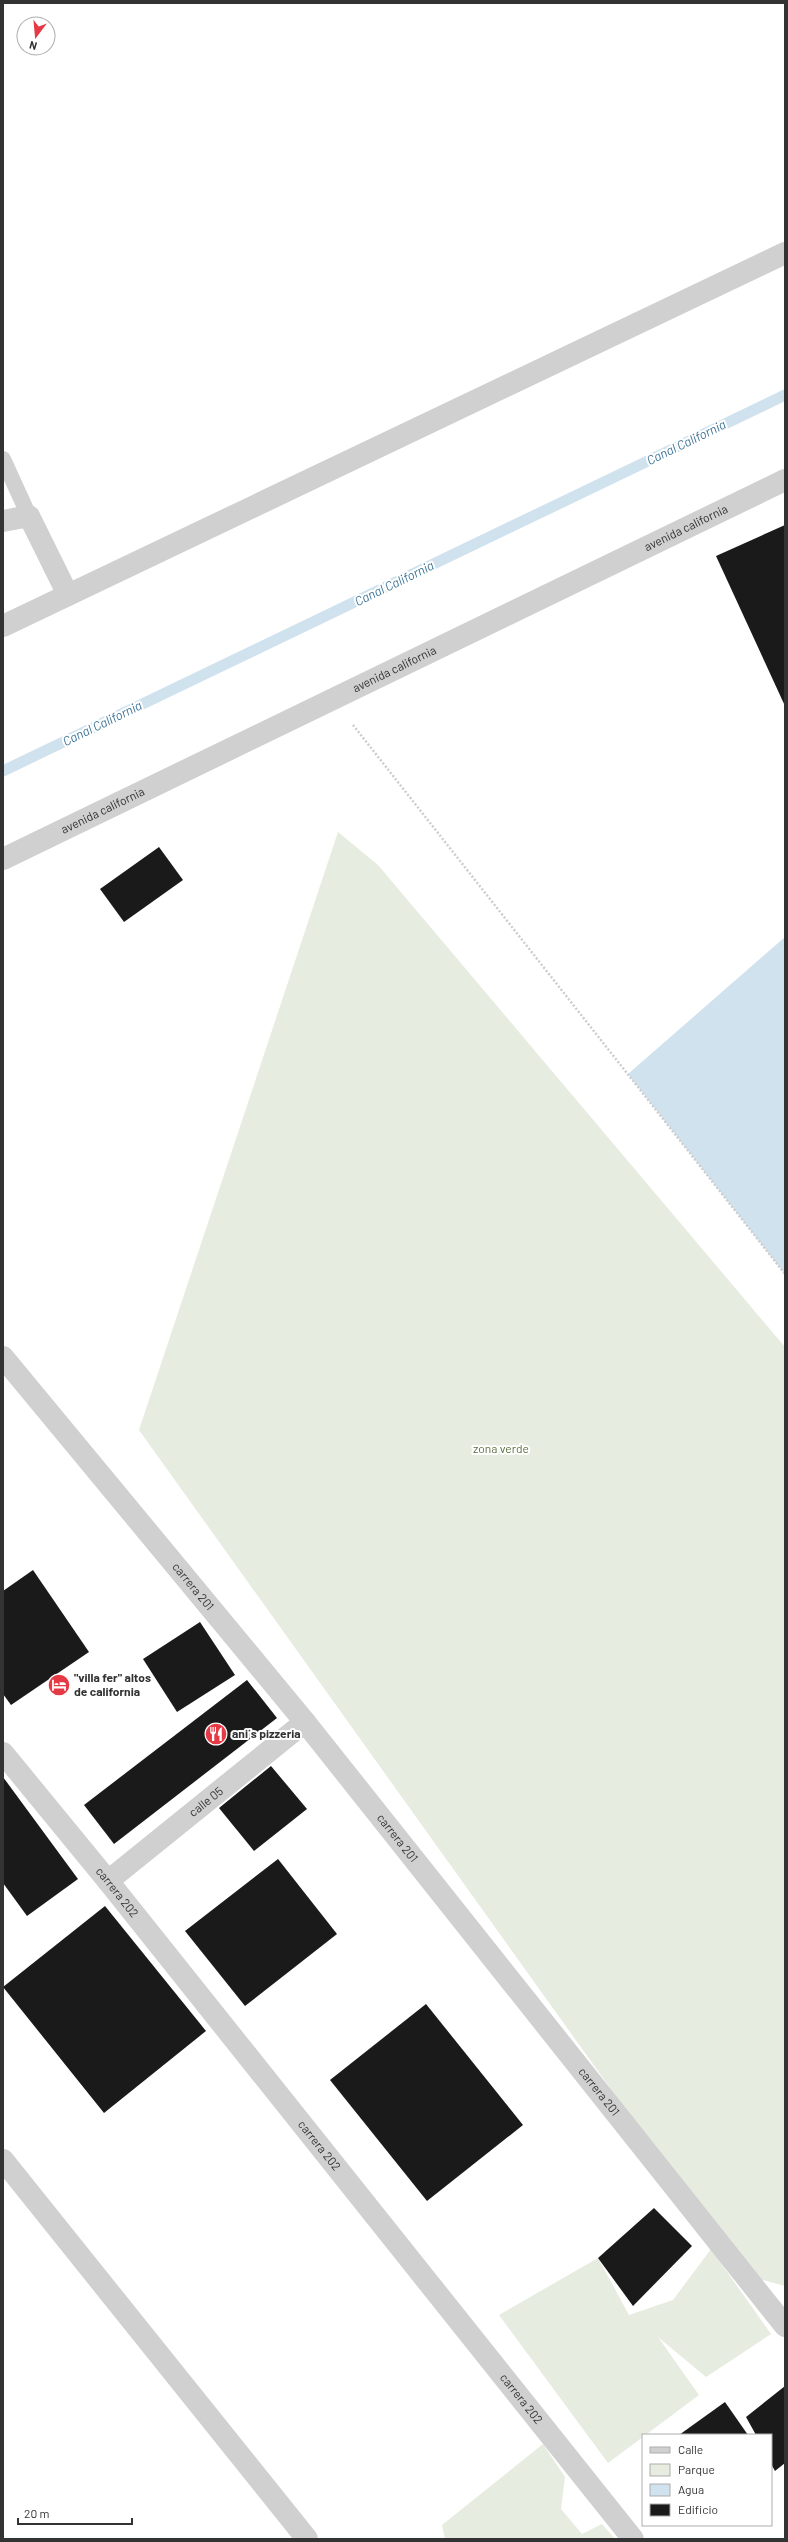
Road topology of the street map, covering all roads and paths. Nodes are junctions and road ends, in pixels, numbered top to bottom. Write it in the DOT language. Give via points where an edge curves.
graph roads {
  1 [pos="785,253"];
  2 [pos="3,459"];
  3 [pos="785,480"];
  4 [pos="29,516"];
  5 [pos="3,521"];
  6 [pos="68,595"];
  7 [pos="3,626"];
  8 [pos="333,699"];
  9 [pos="3,858"];
  10 [pos="785,1274"];
  11 [pos="3,1356"];
  12 [pos="305,1722"];
  13 [pos="3,1753"];
  14 [pos="108,1881"];
  15 [pos="3,2160"];
  16 [pos="785,2326"];
  17 [pos="307,2539"];
  18 [pos="633,2539"];
  1 -- 6 [label="street"];
  2 -- 4 [label="lane"];
  3 -- 8 [label="street, avenida california"];
  4 -- 5 [label="street"];
  4 -- 6 [label="street"];
  6 -- 7 [label="street"];
  8 -- 9 [label="street, avenida california"];
  8 -- 10 [label="path"];
  11 -- 12 [label="street, carrera 201"];
  12 -- 14 [label="street, calle 05"];
  12 -- 16 [label="street, carrera 201"];
  13 -- 14 [label="street, carrera 202"];
  14 -- 18 [label="street, carrera 202"];
  15 -- 17 [label="street"];
}
